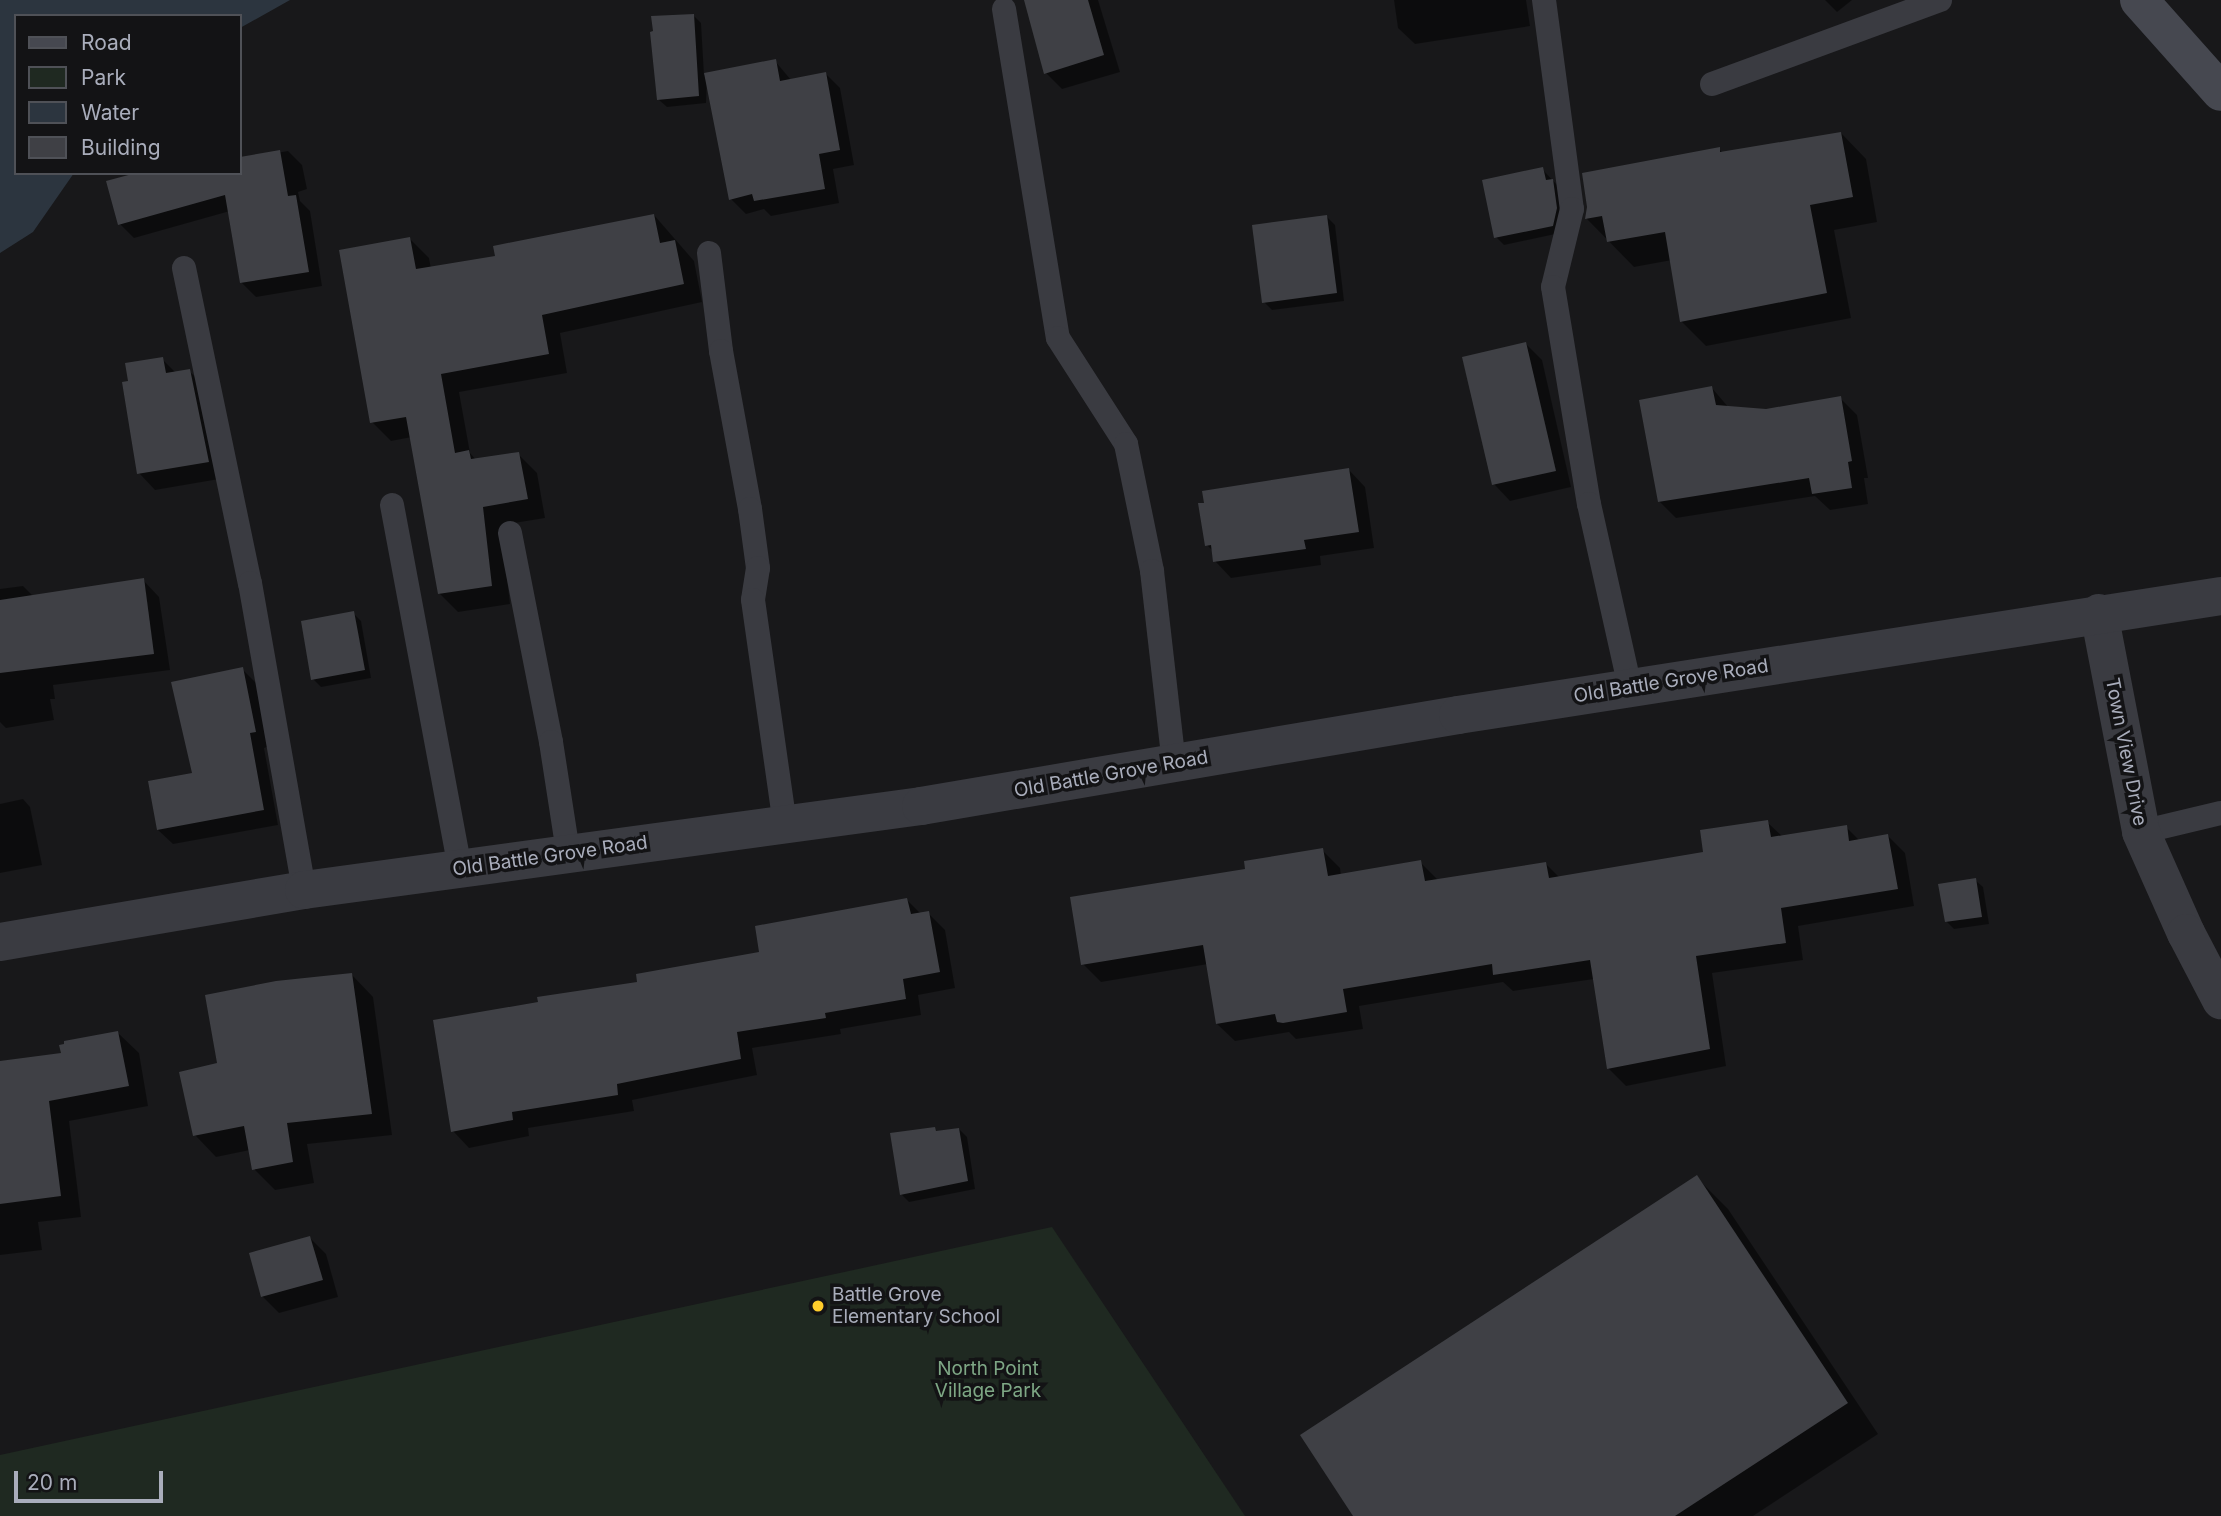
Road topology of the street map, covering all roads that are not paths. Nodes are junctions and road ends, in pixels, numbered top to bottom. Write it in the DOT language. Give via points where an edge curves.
graph roads {
  1 [pos="1544,0"];
  2 [pos="1940,0"];
  3 [pos="2139,0"];
  4 [pos="1004,9"];
  5 [pos="1712,84"];
  6 [pos="2221,92"];
  7 [pos="709,253"];
  8 [pos="184,268"];
  9 [pos="391,505"];
  10 [pos="510,533"];
  11 [pos="2221,596"];
  12 [pos="2099,613"];
  13 [pos="1630,688"];
  14 [pos="1174,764"];
  15 [pos="2221,813"];
  16 [pos="785,824"];
  17 [pos="2141,832"];
  18 [pos="568,852"];
  19 [pos="460,868"];
  20 [pos="303,890"];
  21 [pos="0,942"];
  22 [pos="2221,1000"];
  1 -- 13 [label="lane" via="1572,209 1553,287 1588,504"];
  2 -- 5 [label="lane"];
  3 -- 6 [label="main road"];
  4 -- 14 [label="lane" via="1058,338 1126,444 1152,571"];
  7 -- 16 [label="lane" via="758,568 753,600"];
  8 -- 20 [label="lane" via="250,583"];
  9 -- 19 [label="lane"];
  10 -- 18 [label="lane"];
  11 -- 12 [label="street, Old Battle Grove Road"];
  12 -- 13 [label="street, Old Battle Grove Road"];
  12 -- 17 [label="street, Town View Drive"];
  13 -- 14 [label="street, Old Battle Grove Road"];
  14 -- 16 [label="street, Old Battle Grove Road" via="921,807"];
  15 -- 17 [label="lane"];
  16 -- 18 [label="street, Old Battle Grove Road"];
  17 -- 22 [label="street, Town View Drive"];
  18 -- 19 [label="street, Old Battle Grove Road"];
  19 -- 20 [label="street, Old Battle Grove Road"];
  20 -- 21 [label="street, Old Battle Grove Road"];
}
